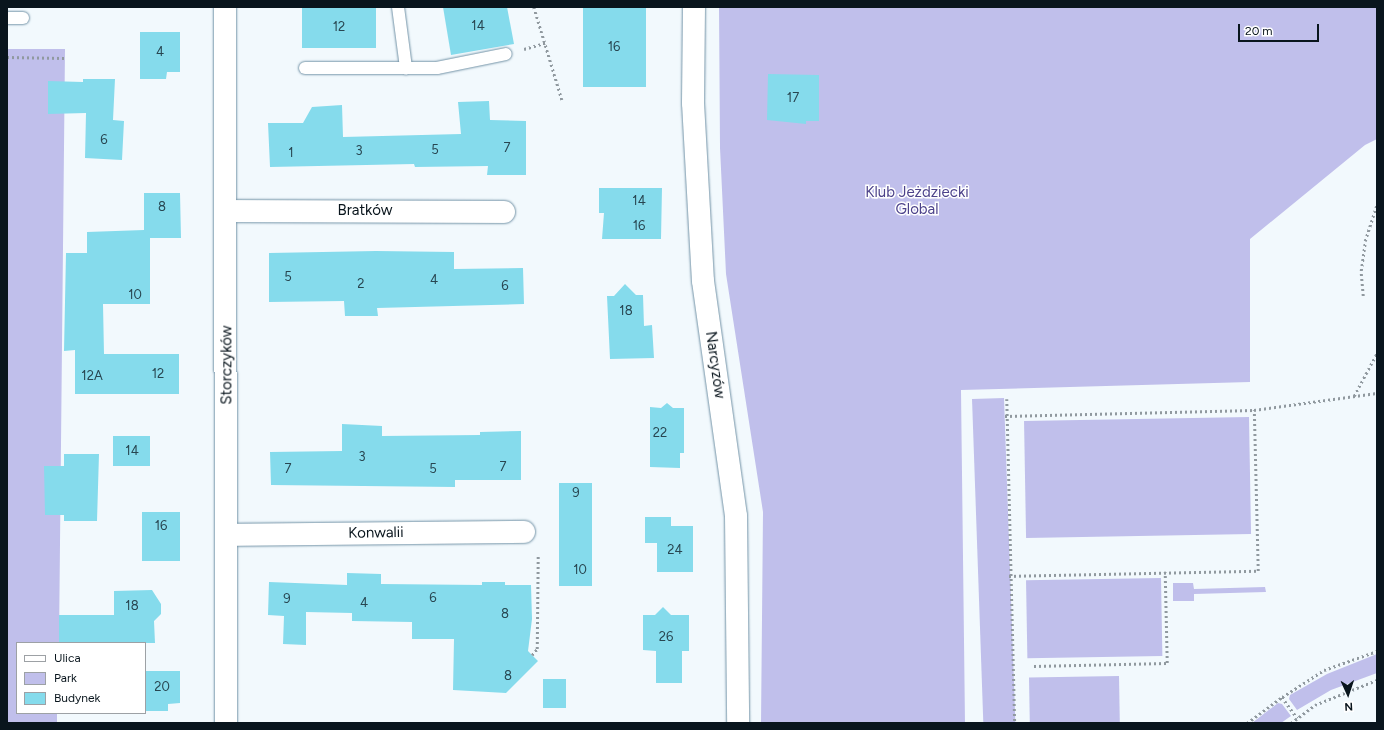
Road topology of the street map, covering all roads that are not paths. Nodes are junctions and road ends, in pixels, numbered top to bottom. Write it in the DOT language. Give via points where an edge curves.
graph roads {
  1 [pos="225,7"];
  2 [pos="398,7"];
  3 [pos="694,7"];
  4 [pos="7,18"];
  5 [pos="23,18"];
  6 [pos="506,54"];
  7 [pos="305,68"];
  8 [pos="406,68"];
  9 [pos="227,211"];
  10 [pos="504,212"];
  11 [pos="524,532"];
  12 [pos="227,535"];
  13 [pos="226,723"];
  14 [pos="738,723"];
  1 -- 9 [label="street, Storczyków"];
  2 -- 8 [label="lane"];
  3 -- 14 [label="street, Narcyzów" via="688,126 703,281 736,516"];
  4 -- 5 [label="lane"];
  6 -- 8 [label="lane" via="437,68"];
  7 -- 8 [label="lane"];
  9 -- 10 [label="street, Bratków"];
  9 -- 12 [label="street, Storczyków"];
  11 -- 12 [label="street, Konwalii"];
  12 -- 13 [label="street, Storczyków"];
}
